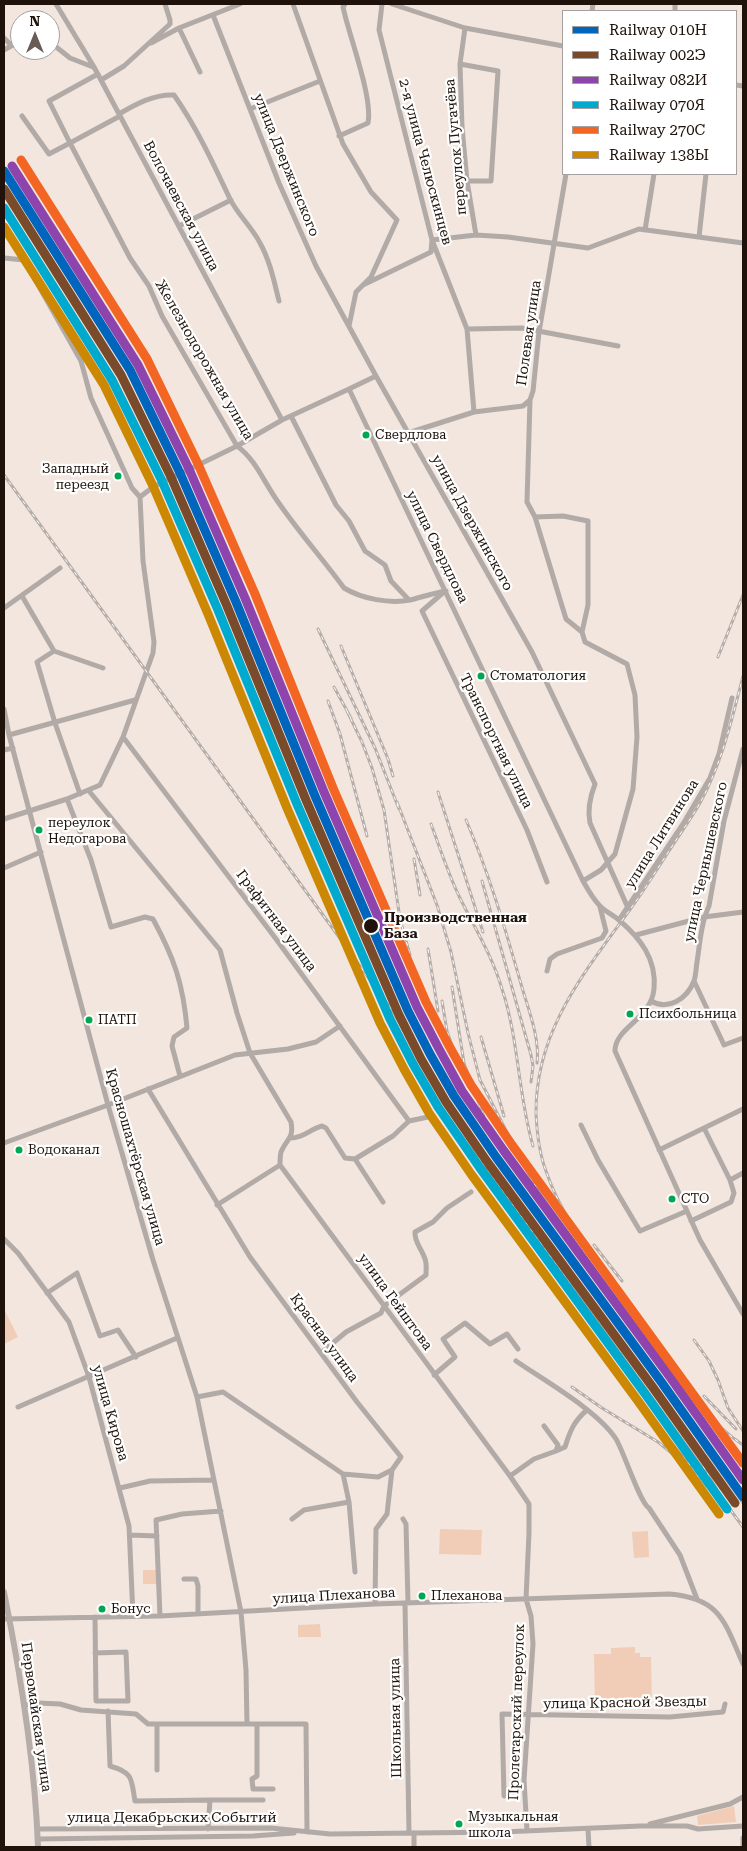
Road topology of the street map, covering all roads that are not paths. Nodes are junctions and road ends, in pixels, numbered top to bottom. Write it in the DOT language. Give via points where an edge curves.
graph roads {
  1 [pos="56,4"];
  2 [pos="165,4"];
  3 [pos="240,4"];
  4 [pos="293,4"];
  5 [pos="345,4"];
  6 [pos="382,4"];
  7 [pos="392,4"];
  8 [pos="213,15"];
  9 [pos="179,28"];
  10 [pos="465,28"];
  11 [pos="562,46"];
  12 [pos="142,48"];
  13 [pos="60,50"];
  14 [pos="460,64"];
  15 [pos="94,67"];
  16 [pos="200,72"];
  17 [pos="98,74"];
  18 [pos="101,80"];
  19 [pos="320,81"];
  20 [pos="250,109"];
  21 [pos="119,115"];
  22 [pos="22,116"];
  23 [pos="339,136"];
  24 [pos="70,143"];
  25 [pos="566,175"];
  26 [pos="654,175"];
  27 [pos="706,175"];
  28 [pos="467,181"];
  29 [pos="231,200"];
  30 [pos="179,226"];
  31 [pos="4,228"];
  32 [pos="645,230"];
  33 [pos="476,235"];
  34 [pos="699,237"];
  35 [pos="432,240"];
  36 [pos="743,243"];
  37 [pos="555,244"];
  38 [pos="4,258"];
  39 [pos="24,260"];
  40 [pos="363,285"];
  41 [pos="278,301"];
  42 [pos="349,326"];
  43 [pos="467,329"];
  44 [pos="539,332"];
  45 [pos="618,346"];
  46 [pos="376,376"];
  47 [pos="349,390"];
  48 [pos="530,400"];
  49 [pos="474,412"];
  50 [pos="291,416"];
  51 [pos="282,420"];
  52 [pos="408,433"];
  53 [pos="237,446"];
  54 [pos="140,497"];
  55 [pos="535,517"];
  56 [pos="60,568"];
  57 [pos="446,591"];
  58 [pos="22,596"];
  59 [pos="409,600"];
  60 [pos="4,608"];
  61 [pos="582,632"];
  62 [pos="54,651"];
  63 [pos="103,668"];
  64 [pos="732,698"];
  65 [pos="135,700"];
  66 [pos="4,709"];
  67 [pos="55,723"];
  68 [pos="9,735"];
  69 [pos="123,737"];
  70 [pos="13,748"];
  71 [pos="743,748"];
  72 [pos="4,750"];
  73 [pos="89,790"];
  74 [pos="80,794"];
  75 [pos="67,799"];
  76 [pos="30,810"];
  77 [pos="4,819"];
  78 [pos="42,852"];
  79 [pos="607,862"];
  80 [pos="4,868"];
  81 [pos="583,881"];
  82 [pos="547,882"];
  83 [pos="600,906"];
  84 [pos="628,908"];
  85 [pos="743,912"];
  86 [pos="704,917"];
  87 [pos="619,920"];
  88 [pos="636,935"];
  89 [pos="547,971"];
  90 [pos="694,980"];
  91 [pos="651,1001"];
  92 [pos="340,1026"];
  93 [pos="743,1038"];
  94 [pos="250,1053"];
  95 [pos="180,1076"];
  96 [pos="148,1089"];
  97 [pos="108,1105"];
  98 [pos="743,1109"];
  99 [pos="428,1117"];
  100 [pos="409,1120"];
  101 [pos="581,1125"];
  102 [pos="704,1128"];
  103 [pos="291,1138"];
  104 [pos="4,1143"];
  105 [pos="660,1150"];
  106 [pos="355,1159"];
  107 [pos="280,1165"];
  108 [pos="743,1173"];
  109 [pos="730,1180"];
  110 [pos="472,1192"];
  111 [pos="383,1202"];
  112 [pos="217,1205"];
  113 [pos="687,1211"];
  114 [pos="691,1221"];
  115 [pos="4,1239"];
  116 [pos="48,1293"];
  117 [pos="384,1306"];
  118 [pos="743,1314"];
  119 [pos="177,1338"];
  120 [pos="518,1349"];
  121 [pos="321,1353"];
  122 [pos="136,1357"];
  123 [pos="516,1361"];
  124 [pos="434,1375"];
  125 [pos="89,1377"];
  126 [pos="197,1397"];
  127 [pos="18,1407"];
  128 [pos="587,1410"];
  129 [pos="544,1426"];
  130 [pos="556,1451"];
  131 [pos="392,1470"];
  132 [pos="343,1474"];
  133 [pos="510,1476"];
  134 [pos="214,1480"];
  135 [pos="120,1488"];
  136 [pos="349,1502"];
  137 [pos="528,1504"];
  138 [pos="221,1511"];
  139 [pos="292,1519"];
  140 [pos="402,1519"];
  141 [pos="130,1535"];
  142 [pos="157,1536"];
  143 [pos="355,1572"];
  144 [pos="184,1578"];
  145 [pos="4,1592"];
  146 [pos="526,1599"];
  147 [pos="697,1599"];
  148 [pos="406,1603"];
  149 [pos="375,1604"];
  150 [pos="241,1612"];
  151 [pos="198,1614"];
  152 [pos="133,1616"];
  153 [pos="160,1616"];
  154 [pos="95,1617"];
  155 [pos="6,1619"];
  156 [pos="95,1653"];
  157 [pos="743,1664"];
  158 [pos="725,1704"];
  159 [pos="25,1705"];
  160 [pos="108,1711"];
  161 [pos="528,1715"];
  162 [pos="157,1724"];
  163 [pos="247,1724"];
  164 [pos="257,1724"];
  165 [pos="157,1770"];
  166 [pos="273,1789"];
  167 [pos="504,1796"];
  168 [pos="743,1796"];
  169 [pos="210,1800"];
  170 [pos="263,1800"];
  171 [pos="743,1804"];
  172 [pos="640,1826"];
  173 [pos="743,1826"];
  174 [pos="588,1828"];
  175 [pos="37,1829"];
  176 [pos="208,1829"];
  177 [pos="307,1832"];
  178 [pos="527,1832"];
  179 [pos="412,1833"];
  180 [pos="743,1838"];
  181 [pos="38,1839"];
  182 [pos="38,1847"];
  183 [pos="414,1847"];
  184 [pos="589,1847"];
  185 [pos="743,1847"];
  1 -- 15 [label="street, Волочаевская улица"];
  2 -- 12 [label="street" via="170,24"];
  3 -- 8 [label="street"];
  4 -- 19 [label="street"];
  5 -- 23 [label="street" via="342,7 365,87 369,117 368,123"];
  6 -- 35 [label="street, 2-я улица Челюскинцев" via="379,30"];
  7 -- 10 [label="street"];
  8 -- 9 [label="street"];
  8 -- 20 [label="street, улица Дзержинского"];
  9 -- 12 [label="street"];
  9 -- 16 [label="street"];
  10 -- 11 [label="street"];
  10 -- 14 [label="street, переулок Пугачёва"];
  12 -- 18 [label="street" via="124,66"];
  13 -- 15 [label="street" via="70,58"];
  14 -- 28 [label="street, переулок Пугачёва"];
  14 -- 28 [label="street" via="498,71 491,181"];
  15 -- 17 [label="street, Волочаевская улица"];
  17 -- 18 [label="street, Волочаевская улица"];
  17 -- 24 [label="street, Железнодорожная улица" via="49,102"];
  18 -- 21 [label="street, Волочаевская улица"];
  19 -- 20 [label="street"];
  19 -- 23 [label="street"];
  20 -- 42 [label="street, улица Дзержинского" via="292,214"];
  21 -- 24 [label="street"];
  21 -- 29 [label="street" via="141,102 174,95 203,142"];
  21 -- 30 [label="street, Волочаевская улица"];
  22 -- 24 [label="street" via="49,154"];
  23 -- 40 [label="street" via="371,192 397,220 371,277"];
  24 -- 53 [label="street, Железнодорожная улица" via="130,258 149,286 162,316"];
  25 -- 37 [label="street, Полевая улица"];
  26 -- 32 [label="street"];
  27 -- 34 [label="street"];
  28 -- 33 [label="street, переулок Пугачёва"];
  29 -- 30 [label="street"];
  29 -- 41 [label="street" via="260,242"];
  30 -- 51 [label="street, Волочаевская улица"];
  31 -- 39 [label="street"];
  32 -- 34 [label="street"];
  32 -- 37 [label="street" via="639,229 588,248"];
  33 -- 35 [label="street"];
  33 -- 37 [label="street"];
  34 -- 36 [label="street"];
  35 -- 40 [label="street" via="431,252"];
  35 -- 43 [label="street, 2-я улица Челюскинцев"];
  37 -- 44 [label="street, Полевая улица"];
  38 -- 39 [label="street"];
  39 -- 54 [label="street" via="82,361 92,398 132,488"];
  40 -- 42 [label="street" via="356,292"];
  42 -- 46 [label="street, улица Дзержинского"];
  43 -- 44 [label="street" via="522,328"];
  43 -- 49 [label="street, 2-я улица Челюскинцев"];
  44 -- 45 [label="street"];
  44 -- 48 [label="street, Полевая улица"];
  46 -- 47 [label="street"];
  46 -- 52 [label="street, улица Дзержинского"];
  47 -- 50 [label="street"];
  47 -- 57 [label="street, улица Свердлова"];
  48 -- 49 [label="street, Полевая улица" via="523,406"];
  48 -- 55 [label="street" via="527,502"];
  49 -- 52 [label="street, Полевая улица"];
  50 -- 51 [label="street"];
  50 -- 59 [label="street" via="336,505 366,550 385,565 391,581"];
  51 -- 53 [label="street"];
  52 -- 79 [label="street, улица Дзержинского" via="532,652 595,784 588,813"];
  53 -- 54 [label="street" via="153,487"];
  53 -- 59 [label="street, Железнодорожная улица" via="258,469 276,499 344,588 356,596"];
  54 -- 65 [label="street" via="143,560 154,642"];
  55 -- 61 [label="street" via="566,619"];
  55 -- 61 [label="street" via="563,516 588,521 588,605"];
  56 -- 58 [label="street"];
  57 -- 59 [label="street, Железнодорожная улица"];
  57 -- 81 [label="street, улица Свердлова"];
  57 -- 82 [label="street, Транспортная улица" via="422,611 527,830"];
  58 -- 60 [label="street"];
  58 -- 62 [label="street"];
  61 -- 79 [label="street" via="585,642 627,664 635,695 637,737 633,789 615,854"];
  62 -- 63 [label="street"];
  62 -- 67 [label="street" via="37,662"];
  64 -- 84 [label="street, улица Литвинова" via="710,778"];
  65 -- 67 [label="street"];
  65 -- 69 [label="street"];
  66 -- 68 [label="street, Красношахтёрская улица"];
  67 -- 68 [label="street"];
  67 -- 74 [label="street"];
  68 -- 70 [label="street, Красношахтёрская улица"];
  69 -- 73 [label="street" via="100,785"];
  69 -- 92 [label="street, Графитная улица"];
  70 -- 72 [label="street"];
  70 -- 76 [label="street, Красношахтёрская улица"];
  71 -- 86 [label="street, улица Чернышевского"];
  73 -- 74 [label="street"];
  73 -- 94 [label="street" via="220,950"];
  74 -- 75 [label="street"];
  75 -- 76 [label="street"];
  75 -- 95 [label="street" via="91,860 111,927 145,917 152,919 174,960 186,1028 174,1037 172,1046"];
  76 -- 77 [label="street"];
  76 -- 78 [label="street, Красношахтёрская улица"];
  78 -- 80 [label="street"];
  78 -- 97 [label="street, Красношахтёрская улица"];
  79 -- 81 [label="street" via="601,870"];
  79 -- 84 [label="street, улица Дзержинского"];
  81 -- 83 [label="street, улица Свердлова"];
  83 -- 87 [label="street"];
  83 -- 89 [label="street" via="606,930 602,938 557,954 550,959"];
  84 -- 87 [label="street, улица Литвинова"];
  85 -- 86 [label="street"];
  86 -- 88 [label="street"];
  86 -- 90 [label="street, улица Чернышевского"];
  87 -- 88 [label="street"];
  88 -- 91 [label="street" via="649,956 654,976"];
  90 -- 91 [label="street, улица Чернышевского" via="688,992 673,1004 659,1005"];
  90 -- 93 [label="street" via="724,1044"];
  91 -- 105 [label="street" via="635,1023 619,1035 615,1051"];
  92 -- 94 [label="street" via="316,1042"];
  92 -- 100 [label="street, Графитная улица"];
  94 -- 95 [label="street"];
  94 -- 103 [label="street" via="291,1122"];
  95 -- 96 [label="street"];
  96 -- 97 [label="street"];
  96 -- 112 [label="street, Красная улица"];
  97 -- 104 [label="street"];
  97 -- 119 [label="street, Красношахтёрская улица"];
  98 -- 102 [label="street"];
  99 -- 100 [label="street"];
  100 -- 106 [label="street" via="394,1136"];
  101 -- 113 [label="street" via="640,1232"];
  102 -- 105 [label="street"];
  102 -- 109 [label="street"];
  103 -- 106 [label="street" via="300,1138 322,1126 345,1158"];
  103 -- 107 [label="street" via="281,1152"];
  105 -- 113 [label="street"];
  106 -- 111 [label="street"];
  107 -- 112 [label="street"];
  107 -- 117 [label="street, улица Гейштова"];
  108 -- 109 [label="street"];
  109 -- 114 [label="street" via="734,1193 730,1202"];
  110 -- 117 [label="street" via="415,1232 414,1238 425,1257 426,1275"];
  112 -- 121 [label="street, Красная улица" via="250,1257"];
  113 -- 114 [label="street"];
  114 -- 118 [label="street"];
  115 -- 116 [label="street, улица Кирова"];
  116 -- 122 [label="street" via="77,1273 100,1336 118,1330"];
  116 -- 125 [label="street, улица Кирова" via="69,1322"];
  117 -- 121 [label="street" via="381,1313 346,1332"];
  117 -- 124 [label="street, улица Гейштова"];
  119 -- 122 [label="street"];
  119 -- 126 [label="street, Красношахтёрская улица"];
  120 -- 124 [label="street" via="507,1334 490,1344 465,1323 442,1339 455,1357"];
  121 -- 131 [label="street, Красная улица" via="401,1457"];
  122 -- 125 [label="street"];
  123 -- 128 [label="street"];
  124 -- 133 [label="street, улица Гейштова"];
  125 -- 127 [label="street"];
  125 -- 135 [label="street, улица Кирова"];
  126 -- 132 [label="street" via="223,1392"];
  126 -- 134 [label="street, Красношахтёрская улица"];
  128 -- 130 [label="street" via="572,1426 566,1447"];
  128 -- 147 [label="street" via="616,1439 644,1505 680,1555"];
  129 -- 130 [label="street" via="558,1445"];
  130 -- 133 [label="street" via="534,1459"];
  131 -- 132 [label="street" via="378,1477"];
  131 -- 149 [label="street" via="387,1514 376,1530"];
  132 -- 136 [label="street"];
  133 -- 137 [label="street, улица Гейштова"];
  134 -- 135 [label="street" via="150,1481"];
  134 -- 138 [label="street, Красношахтёрская улица"];
  135 -- 141 [label="street, улица Кирова"];
  136 -- 139 [label="street" via="304,1510"];
  136 -- 143 [label="street"];
  137 -- 146 [label="street, Пролетарский переулок"];
  138 -- 142 [label="street" via="156,1520"];
  138 -- 150 [label="street, Красношахтёрская улица"];
  140 -- 148 [label="street, Школьная улица" via="406,1524"];
  141 -- 142 [label="street"];
  141 -- 152 [label="street, улица Кирова"];
  142 -- 153 [label="street"];
  144 -- 151 [label="street" via="196,1578"];
  145 -- 155 [label="main road, Первомайская улица"];
  146 -- 147 [label="street, улица Плеханова" via="669,1594"];
  146 -- 148 [label="street, улица Плеханова"];
  146 -- 161 [label="street, Пролетарский переулок" via="533,1644"];
  147 -- 157 [label="street, улица Плеханова" via="716,1611 723,1620"];
  148 -- 149 [label="street, улица Плеханова"];
  148 -- 179 [label="street, Школьная улица"];
  149 -- 150 [label="street, улица Плеханова"];
  150 -- 151 [label="street, улица Плеханова"];
  150 -- 163 [label="street, Красношахтёрская улица"];
  151 -- 153 [label="street, улица Плеханова"];
  152 -- 153 [label="street, улица Плеханова"];
  152 -- 154 [label="street, улица Плеханова"];
  154 -- 155 [label="street, улица Плеханова"];
  154 -- 156 [label="street"];
  155 -- 159 [label="main road, Первомайская улица"];
  156 -- 156 [label="street" via="96,1701 128,1701 126,1652"];
  158 -- 161 [label="street, улица Красной Звезды" via="723,1712 670,1717"];
  159 -- 160 [label="street" via="60,1704 81,1710"];
  159 -- 175 [label="main road, Первомайская улица"];
  160 -- 162 [label="street" via="136,1714 148,1724"];
  160 -- 169 [label="street" via="110,1766 126,1772 131,1778 135,1801"];
  161 -- 167 [label="street, улица Красной Звезды" via="502,1714"];
  161 -- 178 [label="street, Пролетарский переулок" via="524,1780"];
  162 -- 163 [label="street"];
  162 -- 165 [label="street"];
  163 -- 164 [label="street"];
  164 -- 166 [label="street" via="257,1776 252,1779 253,1789"];
  164 -- 177 [label="street" via="306,1724"];
  168 -- 171 [label="street"];
  168 -- 172 [label="street, улица Декабрьских Событий" via="730,1804"];
  169 -- 170 [label="street"];
  169 -- 176 [label="street"];
  172 -- 173 [label="street, улица Декабрьских Событий" via="698,1829"];
  172 -- 174 [label="street, улица Декабрьских Событий"];
  174 -- 178 [label="street, улица Декабрьских Событий"];
  174 -- 184 [label="street"];
  175 -- 176 [label="street, улица Декабрьских Событий"];
  175 -- 181 [label="main road, Первомайская улица"];
  176 -- 177 [label="street, улица Декабрьских Событий" via="270,1828"];
  177 -- 179 [label="street, улица Декабрьских Событий"];
  177 -- 181 [label="street, улица Декабрьских Событий" via="253,1836"];
  178 -- 179 [label="street, улица Декабрьских Событий"];
  179 -- 183 [label="street, Школьная улица"];
  180 -- 185 [label="street"];
  181 -- 182 [label="main road, Первомайская улица"];
}
